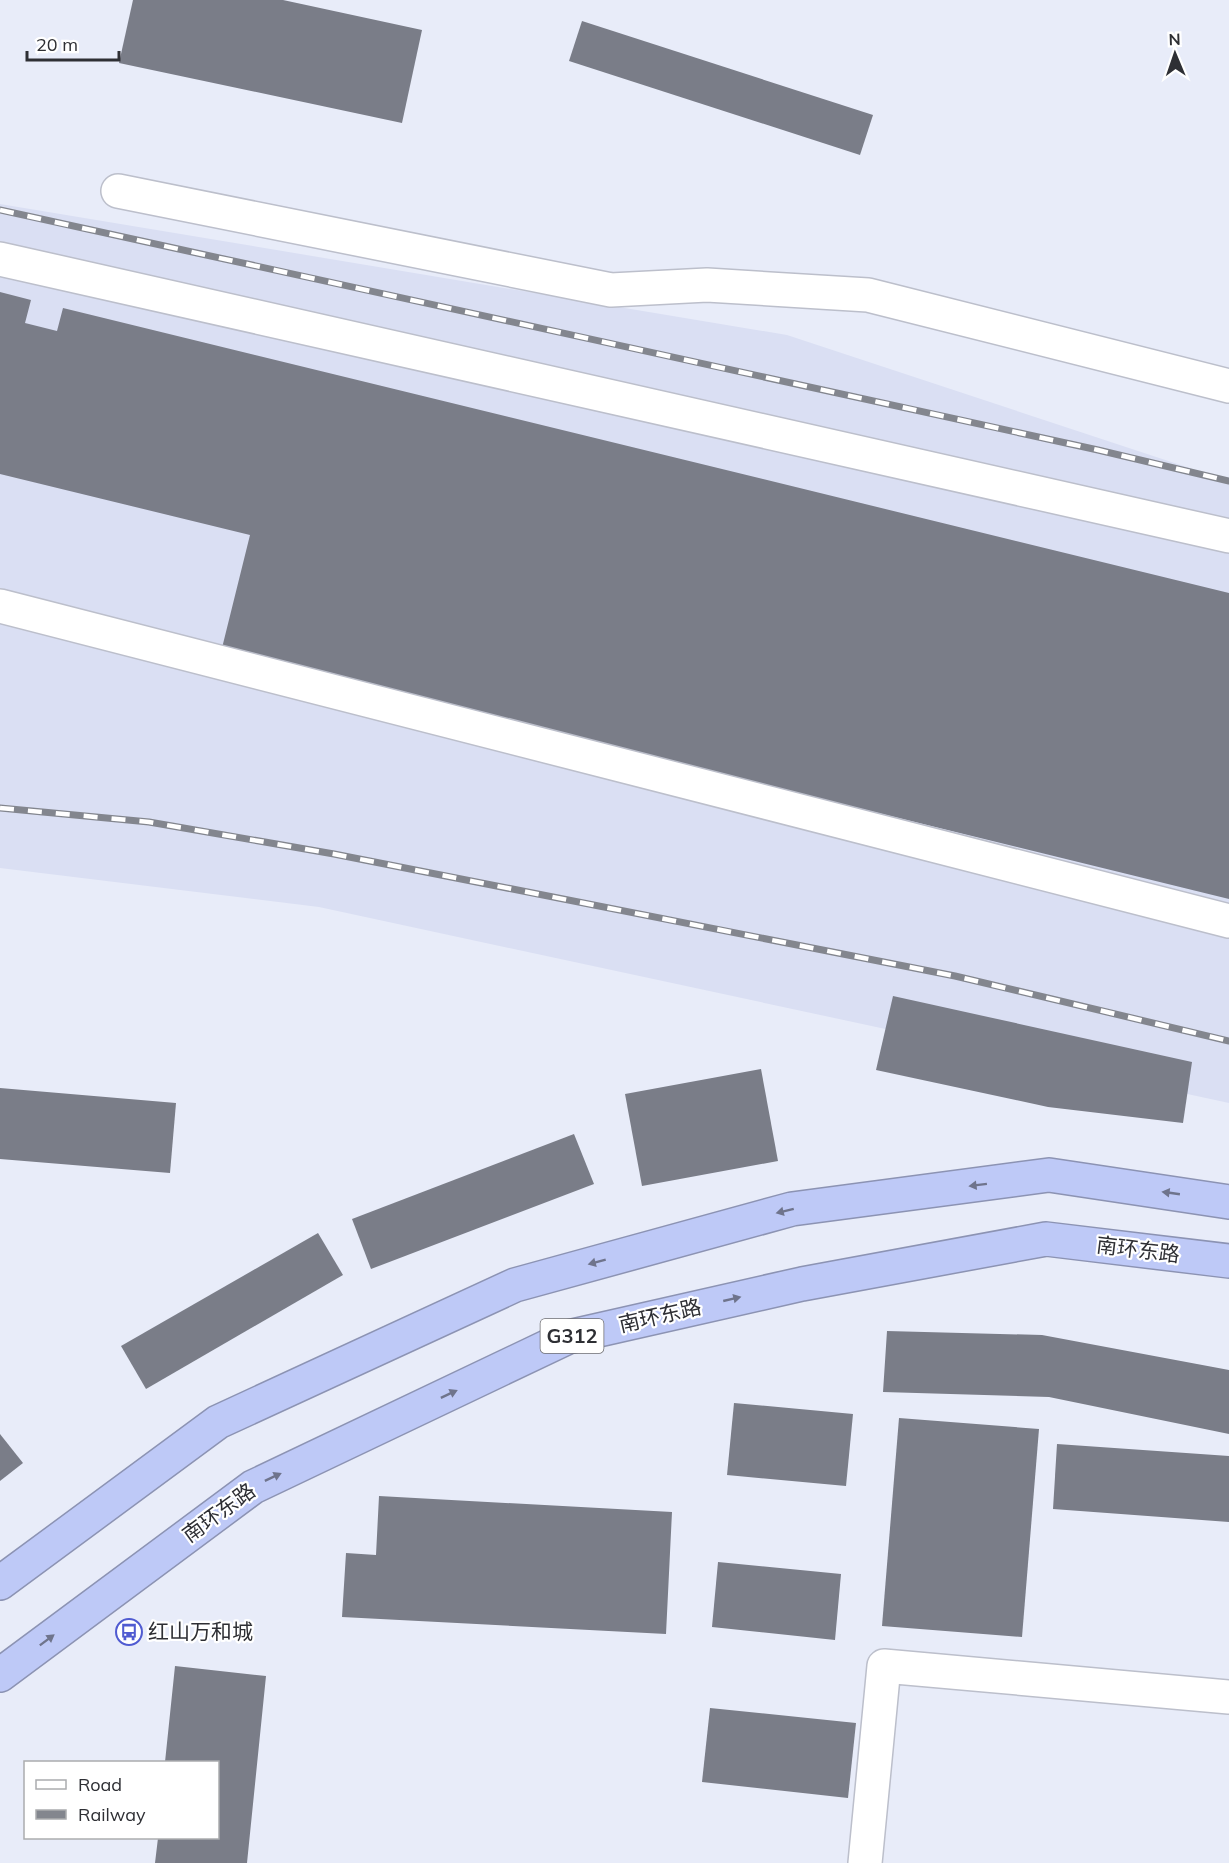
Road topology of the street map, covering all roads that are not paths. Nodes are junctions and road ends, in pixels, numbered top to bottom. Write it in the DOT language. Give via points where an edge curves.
graph roads {
  1 [pos="118,191"];
  2 [pos="0,259"];
  3 [pos="1229,386"];
  4 [pos="1229,536"];
  5 [pos="0,606"];
  6 [pos="1229,921"];
  7 [pos="1229,1202"];
  8 [pos="1229,1261"];
  9 [pos="0,1583"];
  10 [pos="0,1675"];
  11 [pos="1229,1697"];
  12 [pos="865,1863"];
  1 -- 3 [label="lane" via="611,290 707,285 868,295"];
  2 -- 4 [label="lane"];
  5 -- 6 [label="lane"];
  7 -- 9 [label="highway, one-way" via="1049,1176 792,1209 515,1285 218,1422"];
  10 -- 8 [label="highway, 南环东路 / G312, one-way" via="253,1487 568,1337 802,1284 1046,1239"];
  11 -- 12 [label="lane" via="884,1666"];
}
